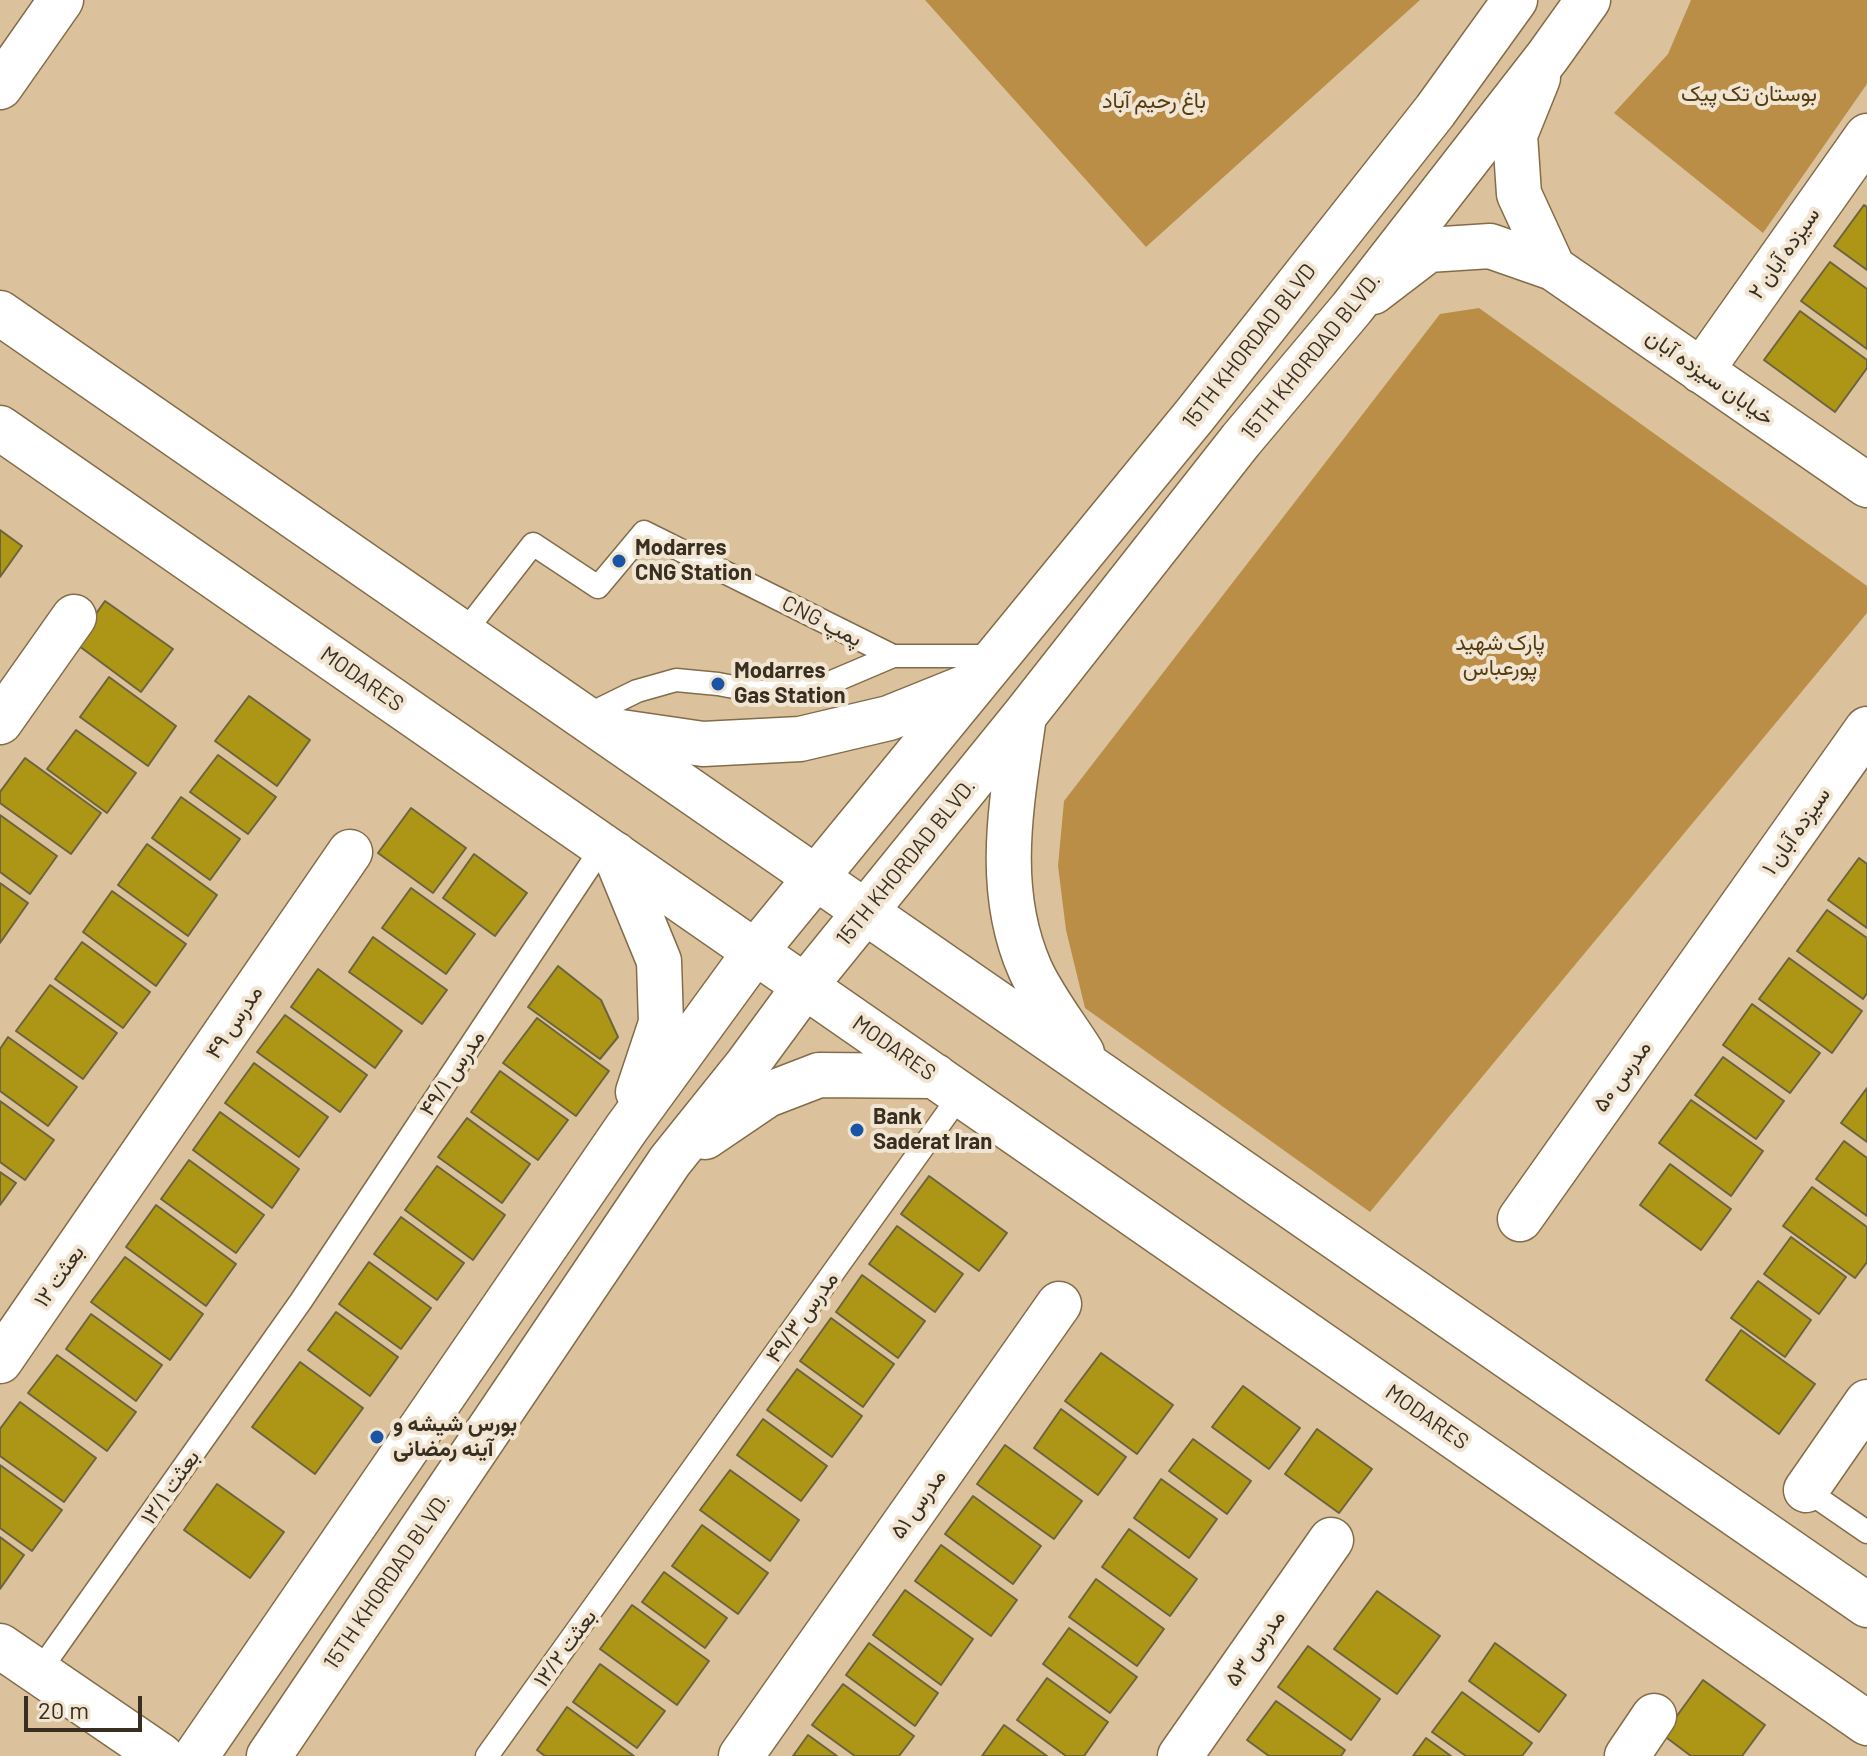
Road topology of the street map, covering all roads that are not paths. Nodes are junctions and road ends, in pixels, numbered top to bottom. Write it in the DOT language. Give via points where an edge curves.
graph roads {
  1 [pos="61,0"];
  2 [pos="1515,0"];
  3 [pos="1588,0"];
  4 [pos="1548,56"];
  5 [pos="0,87"];
  6 [pos="1867,136"];
  7 [pos="1553,268"];
  8 [pos="1352,308"];
  9 [pos="0,313"];
  10 [pos="1701,371"];
  11 [pos="1195,415"];
  12 [pos="0,428"];
  13 [pos="1238,445"];
  14 [pos="1867,485"];
  15 [pos="74,617"];
  16 [pos="463,634"];
  17 [pos="893,656"];
  18 [pos="985,670"];
  19 [pos="1024,716"];
  20 [pos="587,719"];
  21 [pos="0,722"];
  22 [pos="1867,729"];
  23 [pos="609,850"];
  24 [pos="350,852"];
  25 [pos="815,877"];
  26 [pos="865,912"];
  27 [pos="1724,932"];
  28 [pos="755,952"];
  29 [pos="805,986"];
  30 [pos="1092,1068"];
  31 [pos="948,1085"];
  32 [pos="626,1129"];
  33 [pos="670,1161"];
  34 [pos="118,1191"];
  35 [pos="1520,1219"];
  36 [pos="301,1301"];
  37 [pos="1059,1304"];
  38 [pos="0,1361"];
  39 [pos="1867,1402"];
  40 [pos="1806,1490"];
  41 [pos="1867,1532"];
  42 [pos="642,1540"];
  43 [pos="1331,1540"];
  44 [pos="1867,1605"];
  45 [pos="0,1646"];
  46 [pos="38,1673"];
  47 [pos="1654,1716"];
  48 [pos="1867,1723"];
  49 [pos="161,1756"];
  50 [pos="196,1756"];
  51 [pos="269,1756"];
  52 [pos="487,1756"];
  53 [pos="741,1756"];
  54 [pos="1180,1756"];
  55 [pos="1627,1756"];
  1 -- 5 [label="main road"];
  2 -- 11 [label="main road, 15TH KHORDAD BLVD" via="1435,111"];
  3 -- 4 [label="main road, 15TH KHORDAD BLVD."];
  4 -- 7 [label="main road" via="1515,135 1519,194"];
  4 -- 8 [label="main road, 15TH KHORDAD BLVD."];
  6 -- 10 [label="main road, سیزده آبان ۲"];
  7 -- 8 [label="main road, خیابان سیزده آبان" via="1490,246 1428,250"];
  7 -- 10 [label="main road, خیابان سیزده آبان"];
  8 -- 13 [label="main road, 15TH KHORDAD BLVD."];
  9 -- 16 [label="main road"];
  10 -- 14 [label="main road, خیابان سیزده آبان"];
  11 -- 13 [label="main road"];
  11 -- 18 [label="main road, 15TH KHORDAD BLVD"];
  12 -- 23 [label="main road, MODARES"];
  13 -- 19 [label="main road, 15TH KHORDAD BLVD."];
  15 -- 21 [label="main road"];
  16 -- 17 [label="lane, CNG پمپ" via="533,544 598,587 644,532"];
  16 -- 20 [label="main road"];
  17 -- 18 [label="lane"];
  17 -- 20 [label="lane" via="827,684 760,692 676,680 637,691"];
  18 -- 20 [label="main road" via="889,718 800,739 703,744 619,733"];
  18 -- 25 [label="main road"];
  19 -- 26 [label="main road, 15TH KHORDAD BLVD."];
  19 -- 30 [label="main road" via="1009,826 1010,907 1031,971"];
  20 -- 25 [label="main road"];
  22 -- 27 [label="main road, سیزده آبان ۱"];
  23 -- 28 [label="main road, MODARES"];
  23 -- 32 [label="main road" via="659,961 661,1023"];
  23 -- 36 [label="lane, مدرس ۴۹/۱"];
  24 -- 34 [label="main road, مدرس ۴۹"];
  25 -- 26 [label="main road"];
  25 -- 28 [label="main road"];
  26 -- 29 [label="main road, 15TH KHORDAD BLVD."];
  26 -- 30 [label="main road"];
  27 -- 35 [label="main road, مدرس ۵۰"];
  28 -- 29 [label="main road, MODARES"];
  28 -- 32 [label="main road"];
  29 -- 31 [label="main road, MODARES"];
  29 -- 33 [label="main road, 15TH KHORDAD BLVD."];
  30 -- 44 [label="main road"];
  31 -- 33 [label="main road" via="819,1075 767,1095"];
  31 -- 42 [label="lane, مدرس ۴۹/۳"];
  31 -- 48 [label="main road, MODARES"];
  32 -- 50 [label="main road"];
  33 -- 51 [label="main road, 15TH KHORDAD BLVD."];
  34 -- 38 [label="main road, بعثت ۱۲"];
  36 -- 46 [label="lane, بعثت ۱۲/۱"];
  37 -- 53 [label="main road, مدرس ۵۱"];
  39 -- 40 [label="main road"];
  40 -- 41 [label="lane"];
  42 -- 52 [label="lane, بعثت ۱۲/۲"];
  43 -- 54 [label="main road, مدرس ۵۳"];
  45 -- 46 [label="main road"];
  46 -- 49 [label="main road"];
  47 -- 55 [label="main road"];
}
